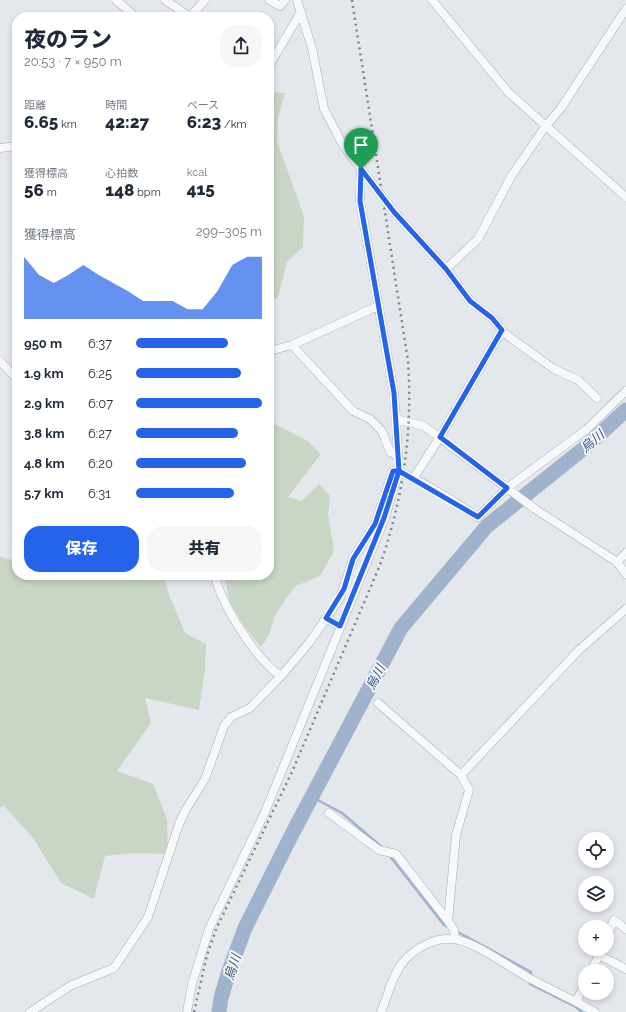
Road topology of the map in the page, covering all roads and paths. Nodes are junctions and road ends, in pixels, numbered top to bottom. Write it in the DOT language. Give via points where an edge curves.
graph roads {
  1 [pos="165,0"];
  2 [pos="205,0"];
  3 [pos="269,0"];
  4 [pos="284,0"];
  5 [pos="297,0"];
  6 [pos="432,0"];
  7 [pos="119,1"];
  8 [pos="626,9"];
  9 [pos="131,12"];
  10 [pos="183,12"];
  11 [pos="194,12"];
  12 [pos="301,12"];
  13 [pos="274,57"];
  14 [pos="545,127"];
  15 [pos="12,147"];
  16 [pos="0,148"];
  17 [pos="361,169"];
  18 [pos="626,197"];
  19 [pos="446,269"];
  20 [pos="378,306"];
  21 [pos="501,331"];
  22 [pos="292,345"];
  23 [pos="274,350"];
  24 [pos="0,361"];
  25 [pos="12,374"];
  26 [pos="626,391"];
  27 [pos="597,398"];
  28 [pos="396,419"];
  29 [pos="440,437"];
  30 [pos="398,456"];
  31 [pos="399,471"];
  32 [pos="413,479"];
  33 [pos="509,490"];
  34 [pos="626,553"];
  35 [pos="618,562"];
  36 [pos="626,574"];
  37 [pos="216,580"];
  38 [pos="626,609"];
  39 [pos="326,618"];
  40 [pos="340,626"];
  41 [pos="281,676"];
  42 [pos="378,703"];
  43 [pos="461,775"];
  44 [pos="329,813"];
  45 [pos="448,920"];
  46 [pos="614,920"];
  47 [pos="626,929"];
  48 [pos="456,939"];
  49 [pos="606,956"];
  50 [pos="626,969"];
  51 [pos="578,998"];
  52 [pos="576,1002"];
  53 [pos="30,1012"];
  54 [pos="187,1012"];
  55 [pos="381,1012"];
  56 [pos="595,1012"];
  1 -- 10 [label="street"];
  2 -- 11 [label="street"];
  3 -- 4 [label="street" via="280,6"];
  5 -- 12 [label="street"];
  6 -- 14 [label="street" via="510,93"];
  7 -- 9 [label="street"];
  8 -- 14 [label="street" via="561,108"];
  12 -- 13 [label="street"];
  12 -- 17 [label="street" via="312,48 324,109 343,145"];
  14 -- 18 [label="street"];
  14 -- 19 [label="street" via="512,175 478,239"];
  15 -- 16 [label="street"];
  17 -- 19 [label="street" via="394,212"];
  17 -- 20 [label="street" via="360,201"];
  19 -- 21 [label="street" via="470,301 492,318"];
  20 -- 22 [label="street"];
  20 -- 28 [label="street" via="394,393"];
  21 -- 27 [label="street" via="554,369 578,380"];
  21 -- 29 [label="street"];
  22 -- 23 [label="street"];
  22 -- 30 [label="street" via="353,411 370,420 382,431 390,452"];
  24 -- 25 [label="street"];
  26 -- 33 [label="street" via="587,429"];
  28 -- 29 [label="street" via="418,423"];
  28 -- 30 [label="street"];
  29 -- 32 [label="street"];
  29 -- 33 [label="street"];
  30 -- 31 [label="street"];
  31 -- 32 [label="street"];
  31 -- 39 [label="street" via="393,471 375,524 353,559 342,594"];
  31 -- 40 [label="street" via="384,518"];
  32 -- 33 [label="street" via="478,517"];
  33 -- 35 [label="street"];
  34 -- 35 [label="street"];
  35 -- 36 [label="street"];
  37 -- 41 [label="street" via="228,609 243,633 274,672"];
  38 -- 43 [label="street" via="579,650"];
  39 -- 40 [label="street"];
  39 -- 41 [label="street"];
  40 -- 54 [label="street" via="265,812 209,929 192,984"];
  41 -- 53 [label="street" via="250,708 231,717 224,726 206,779 179,824 148,918 114,968 70,986"];
  42 -- 43 [label="street"];
  43 -- 45 [label="street" via="469,790 456,835"];
  44 -- 45 [label="street" via="379,850 396,854"];
  45 -- 48 [label="street"];
  46 -- 47 [label="street"];
  48 -- 52 [label="street"];
  48 -- 55 [label="street" via="440,939 410,956 393,980"];
  49 -- 50 [label="street"];
  51 -- 52 [label="street"];
  52 -- 56 [label="street"];
}
